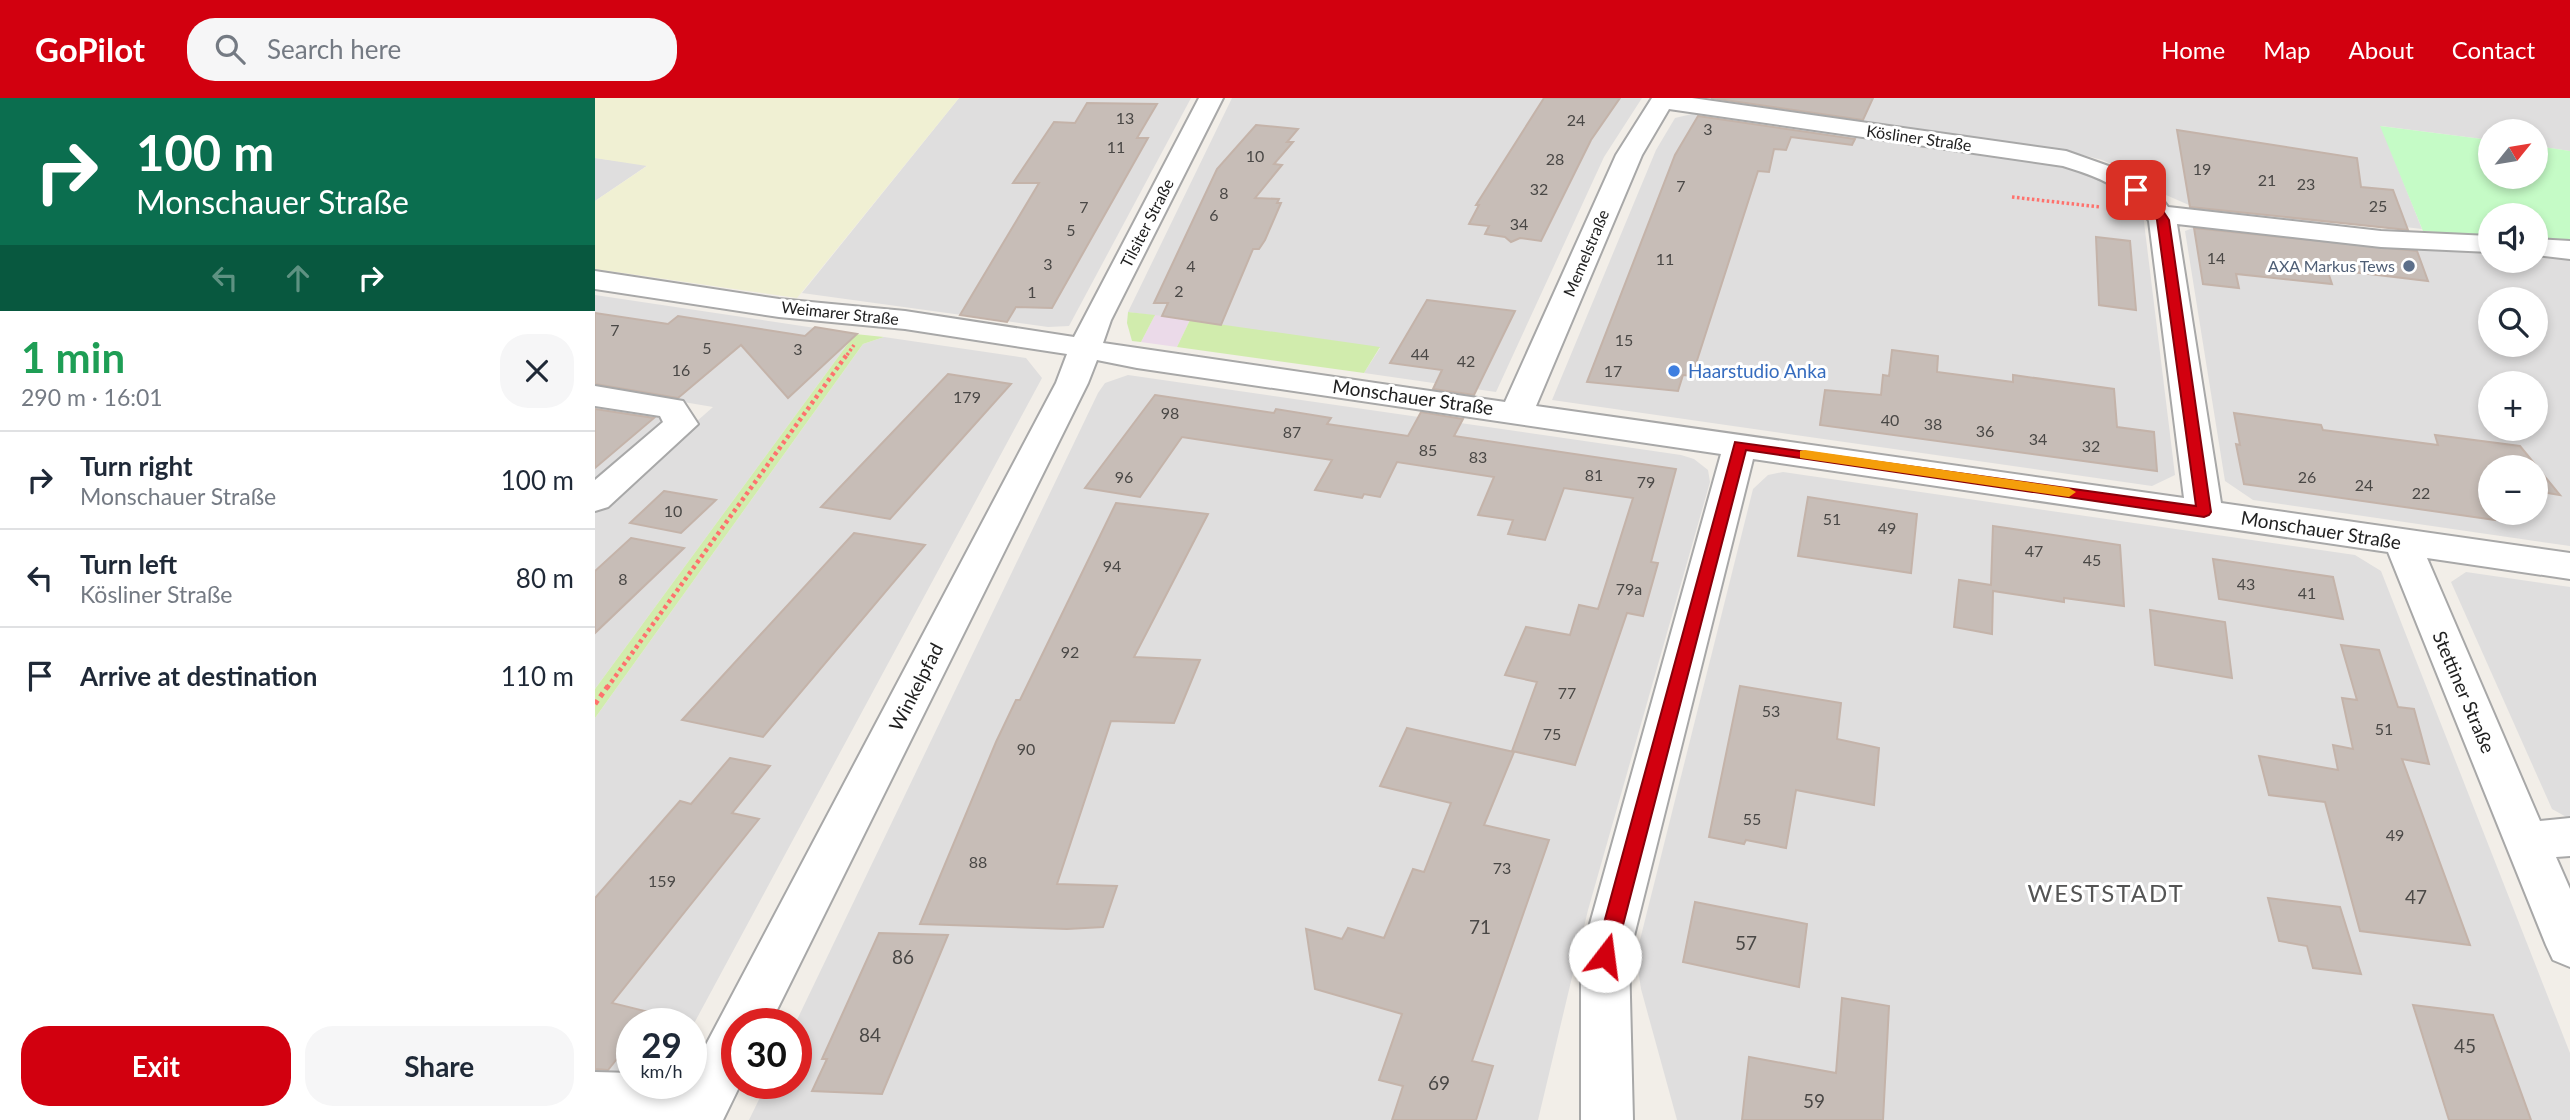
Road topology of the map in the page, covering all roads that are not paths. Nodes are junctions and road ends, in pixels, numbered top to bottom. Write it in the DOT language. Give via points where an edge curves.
graph roads {
  1 [pos="1211,98"];
  2 [pos="1663,100"];
  3 [pos="2160,214"];
  4 [pos="2478,243"];
  5 [pos="2548,248"];
  6 [pos="2570,250"];
  7 [pos="595,280"];
  8 [pos="1085,349"];
  9 [pos="595,396"];
  10 [pos="1517,412"];
  11 [pos="1740,445"];
  12 [pos="595,499"];
  13 [pos="2204,512"];
  14 [pos="2402,542"];
  15 [pos="2570,566"];
  16 [pos="2570,837"];
  17 [pos="2527,841"];
  18 [pos="2570,945"];
  19 [pos="752,1008"];
  20 [pos="721,1069"];
  21 [pos="595,1098"];
  22 [pos="700,1110"];
  23 [pos="1607,1120"];
  1 -- 8 [label="street, Tilsiter Straße"];
  2 -- 3 [label="street, Kösliner Straße" via="2066,159 2127,184 2151,201"];
  2 -- 10 [label="street, Memelstraße" via="1623,168"];
  3 -- 4 [label="street" via="2381,239"];
  3 -- 13 [label="street"];
  5 -- 6 [label="street"];
  7 -- 8 [label="street, Weimarer Straße"];
  8 -- 10 [label="street, Monschauer Straße"];
  8 -- 19 [label="street, Winkelpfad" via="1072,383"];
  9 -- 12 [label="street" via="671,408 681,424"];
  10 -- 11 [label="street, Monschauer Straße"];
  11 -- 13 [label="street, Monschauer Straße"];
  11 -- 23 [label="street" via="1605,956"];
  13 -- 14 [label="street, Monschauer Straße"];
  14 -- 15 [label="street, Monschauer Straße"];
  14 -- 17 [label="street, Stettiner Straße"];
  16 -- 17 [label="street"];
  17 -- 18 [label="street, Stettiner Straße"];
  20 -- 22 [label="street"];
  21 -- 22 [label="street"];
}
